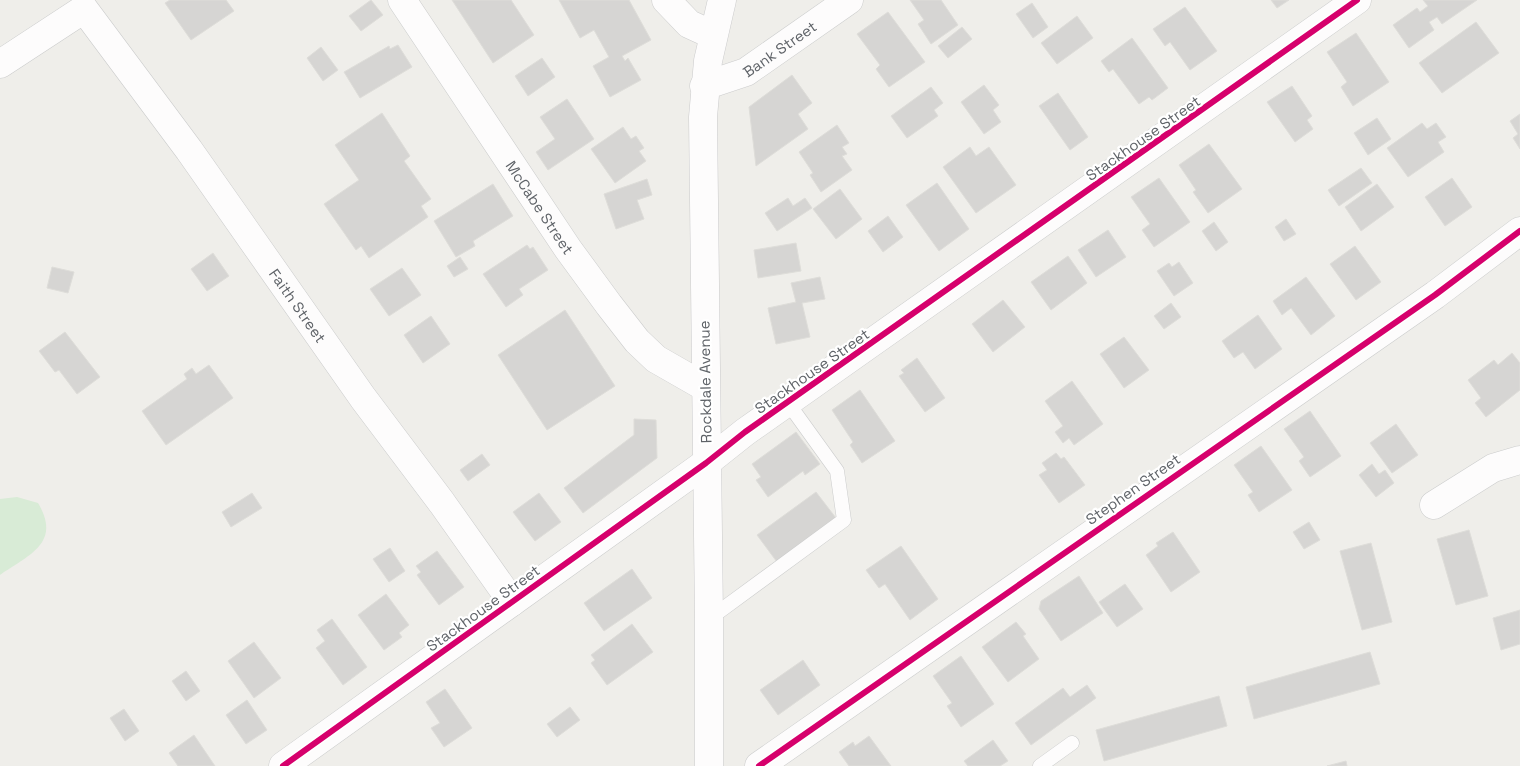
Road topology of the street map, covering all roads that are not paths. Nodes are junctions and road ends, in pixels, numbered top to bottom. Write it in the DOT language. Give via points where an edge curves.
graph roads {
  1 [pos="402,0"];
  2 [pos="666,0"];
  3 [pos="722,0"];
  4 [pos="849,0"];
  5 [pos="1357,0"];
  6 [pos="81,4"];
  7 [pos="713,35"];
  8 [pos="0,64"];
  9 [pos="704,86"];
  10 [pos="1520,231"];
  11 [pos="705,387"];
  12 [pos="788,402"];
  13 [pos="1520,460"];
  14 [pos="706,463"];
  15 [pos="1434,505"];
  16 [pos="512,602"];
  17 [pos="709,619"];
  18 [pos="1072,743"];
  19 [pos="283,766"];
  20 [pos="709,766"];
  21 [pos="759,766"];
  22 [pos="1040,766"];
  1 -- 11 [label="street, McCabe Street" via="562,241 637,341 656,359"];
  2 -- 7 [label="street" via="688,24"];
  3 -- 7 [label="street, Rockdale Avenue"];
  4 -- 9 [label="street, Bank Street" via="746,72"];
  5 -- 12 [label="street, Stackhouse Street"];
  6 -- 8 [label="street"];
  6 -- 16 [label="street, Faith Street"];
  7 -- 9 [label="street, Rockdale Avenue"];
  9 -- 11 [label="street, Rockdale Avenue"];
  10 -- 21 [label="street, Stephen Street" via="1435,295"];
  11 -- 14 [label="street, Rockdale Avenue"];
  12 -- 14 [label="street, Stackhouse Street"];
  12 -- 17 [label="lane" via="836,471 844,520"];
  13 -- 15 [label="street" via="1493,468"];
  14 -- 16 [label="street, Stackhouse Street"];
  14 -- 17 [label="street, Rockdale Avenue"];
  16 -- 19 [label="street, Stackhouse Street"];
  17 -- 20 [label="street, Rockdale Avenue"];
  18 -- 22 [label="lane"];
}
